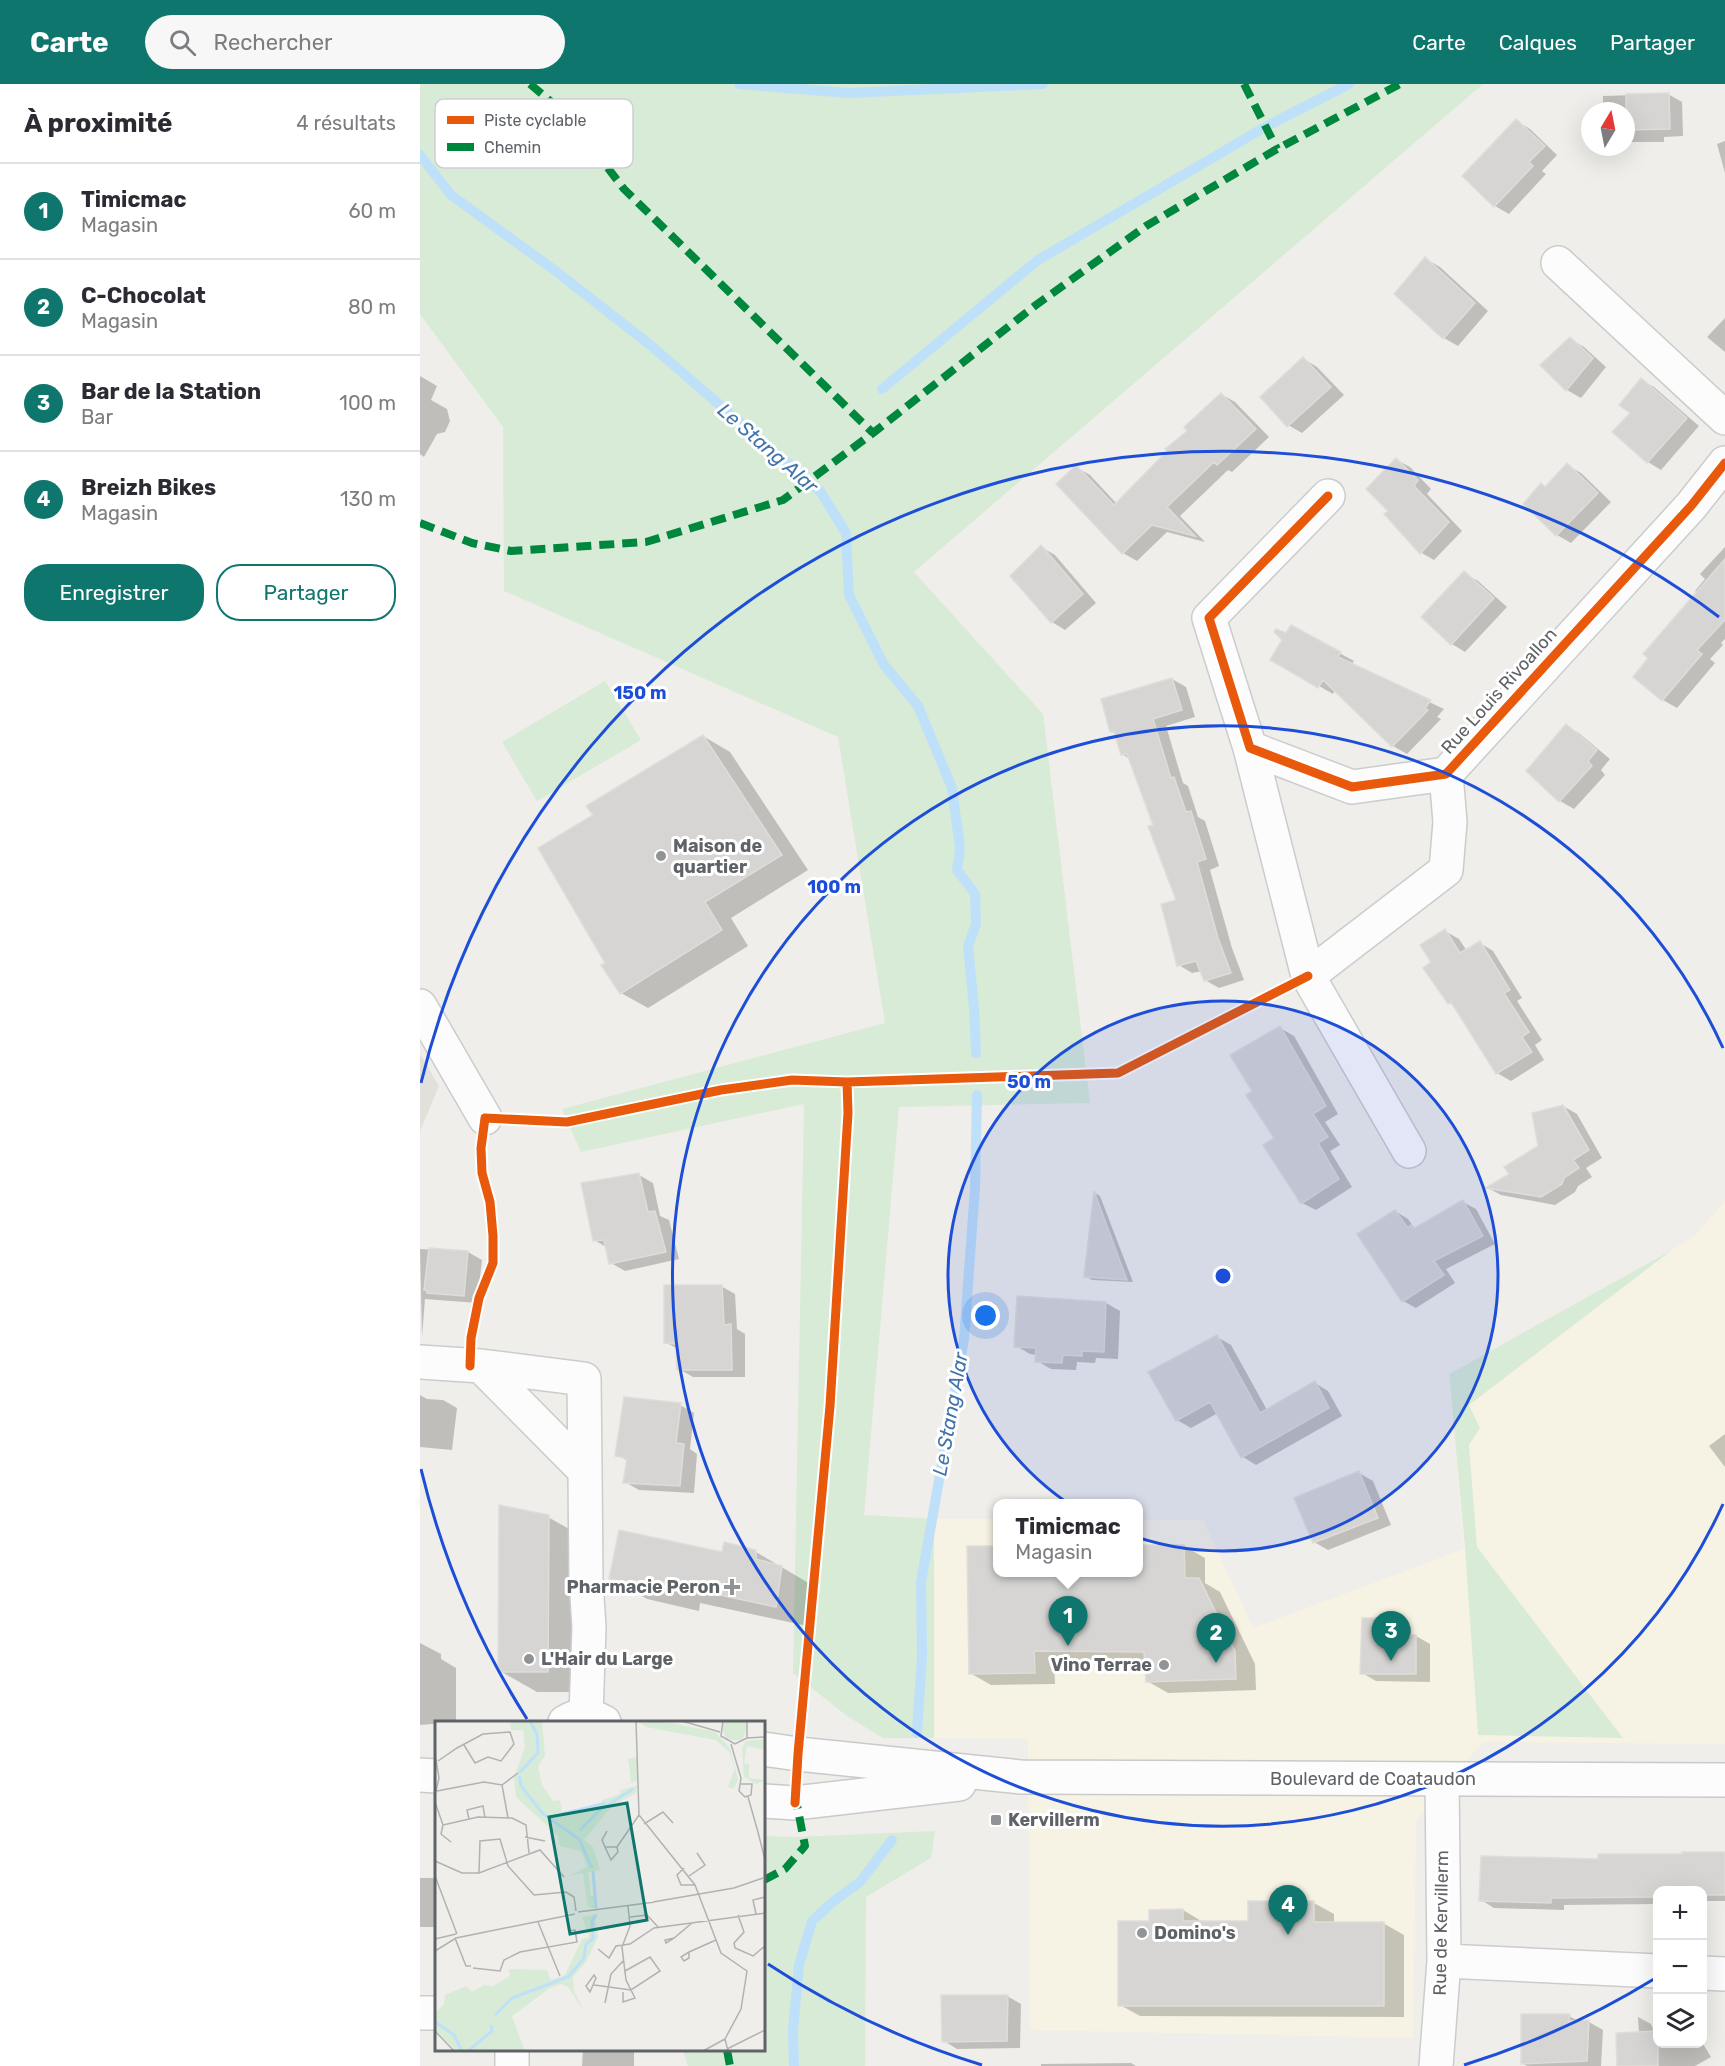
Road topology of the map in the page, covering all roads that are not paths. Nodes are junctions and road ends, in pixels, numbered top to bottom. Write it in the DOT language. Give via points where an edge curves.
graph roads {
  1 [pos="1558,263"];
  2 [pos="1725,418"];
  3 [pos="1725,463"];
  4 [pos="1328,496"];
  5 [pos="1250,748"];
  6 [pos="1446,774"];
  7 [pos="1308,976"];
  8 [pos="420,1006"];
  9 [pos="485,1118"];
  10 [pos="1409,1151"];
  11 [pos="420,1362"];
  12 [pos="481,1366"];
  13 [pos="585,1471"];
  14 [pos="585,1720"];
  15 [pos="765,1749"];
  16 [pos="420,1775"];
  17 [pos="435,1776"];
  18 [pos="1021,1777"];
  19 [pos="1442,1780"];
  20 [pos="1725,1780"];
  21 [pos="765,1801"];
  22 [pos="1444,1961"];
  23 [pos="1653,1971"];
  24 [pos="1707,1973"];
  25 [pos="1725,1974"];
  26 [pos="1436,2066"];
  1 -- 2 [label="street"];
  3 -- 6 [label="street, Rue Louis Rivoallon" via="1691,506"];
  4 -- 5 [label="street" via="1209,618"];
  5 -- 6 [label="street, Rue Louis Rivoallon" via="1352,788"];
  5 -- 7 [label="street"];
  6 -- 7 [label="street, Rue Louis Rivoallon" via="1450,822 1446,870"];
  7 -- 10 [label="street"];
  8 -- 9 [label="street"];
  11 -- 12 [label="street"];
  12 -- 13 [label="street"];
  12 -- 13 [label="street" via="584,1379"];
  13 -- 14 [label="street" via="589,1627"];
  15 -- 18 [label="street, Boulevard de Coataudon"];
  16 -- 17 [label="street"];
  18 -- 19 [label="street, Boulevard de Coataudon"];
  18 -- 21 [label="street, Boulevard de Coataudon" via="795,1803"];
  19 -- 20 [label="street, Boulevard de Coataudon"];
  19 -- 22 [label="street, Rue de Kervillerm"];
  22 -- 23 [label="street"];
  22 -- 26 [label="street, Rue de Kervillerm"];
  24 -- 25 [label="street"];
}
